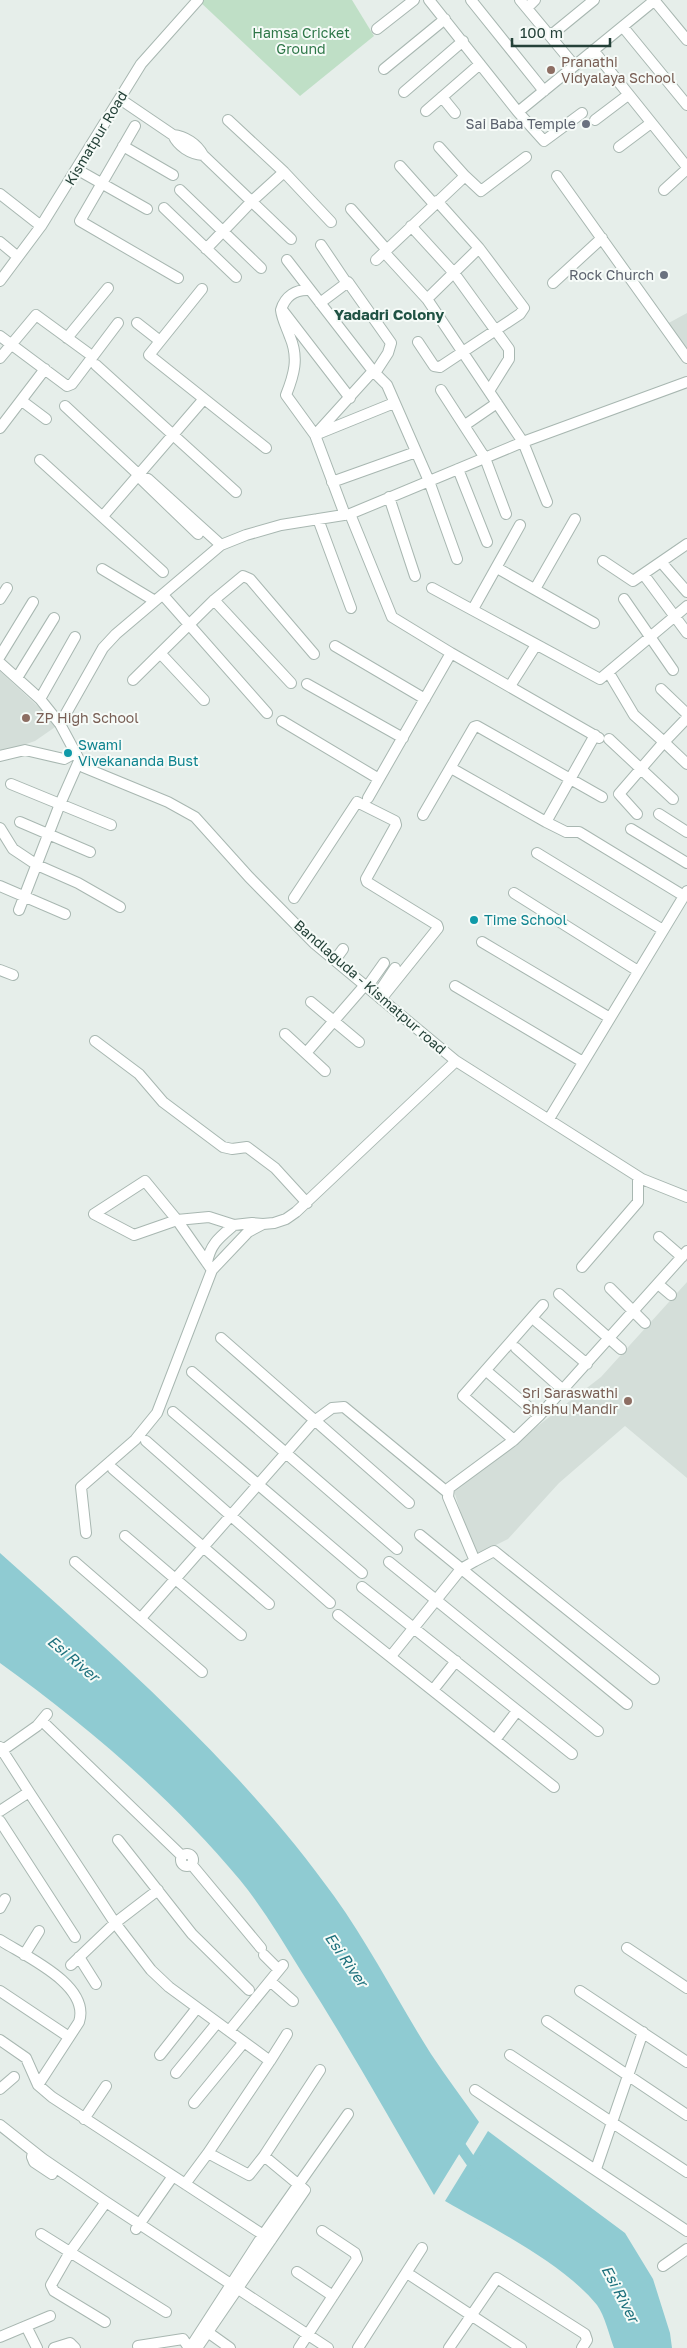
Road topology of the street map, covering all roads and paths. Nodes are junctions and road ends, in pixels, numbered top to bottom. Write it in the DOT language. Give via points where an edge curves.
graph roads {
  1 [pos="198,0"];
  2 [pos="414,0"];
  3 [pos="429,0"];
  4 [pos="471,0"];
  5 [pos="535,0"];
  6 [pos="594,0"];
  7 [pos="655,0"];
  8 [pos="523,4"];
  9 [pos="445,19"];
  10 [pos="623,27"];
  11 [pos="377,29"];
  12 [pos="550,36"];
  13 [pos="687,40"];
  14 [pos="463,41"];
  15 [pos="593,50"];
  16 [pos="480,64"];
  17 [pos="574,65"];
  18 [pos="384,69"];
  19 [pos="544,91"];
  20 [pos="404,92"];
  21 [pos="628,95"];
  22 [pos="442,97"];
  23 [pos="120,99"];
  24 [pos="687,105"];
  25 [pos="426,111"];
  26 [pos="518,112"];
  27 [pos="454,113"];
  28 [pos="582,113"];
  29 [pos="228,120"];
  30 [pos="595,120"];
  31 [pos="651,123"];
  32 [pos="135,126"];
  33 [pos="124,146"];
  34 [pos="439,146"];
  35 [pos="619,148"];
  36 [pos="526,157"];
  37 [pos="400,166"];
  38 [pos="687,168"];
  39 [pos="78,170"];
  40 [pos="284,172"];
  41 [pos="174,175"];
  42 [pos="465,176"];
  43 [pos="557,176"];
  44 [pos="101,183"];
  45 [pos="180,190"];
  46 [pos="664,190"];
  47 [pos="0,194"];
  48 [pos="252,201"];
  49 [pos="436,202"];
  50 [pos="164,208"];
  51 [pos="147,209"];
  52 [pos="351,209"];
  53 [pos="331,222"];
  54 [pos="41,226"];
  55 [pos="411,226"];
  56 [pos="223,231"];
  57 [pos="602,238"];
  58 [pos="291,239"];
  59 [pos="0,242"];
  60 [pos="321,245"];
  61 [pos="479,248"];
  62 [pos="206,249"];
  63 [pos="385,251"];
  64 [pos="18,257"];
  65 [pos="287,260"];
  66 [pos="376,260"];
  67 [pos="261,268"];
  68 [pos="454,273"];
  69 [pos="236,277"];
  70 [pos="178,278"];
  71 [pos="0,281"];
  72 [pos="346,282"];
  73 [pos="554,283"];
  74 [pos="108,288"];
  75 [pos="202,289"];
  76 [pos="310,290"];
  77 [pos="427,299"];
  78 [pos="320,303"];
  79 [pos="281,308"];
  80 [pos="118,323"];
  81 [pos="137,323"];
  82 [pos="496,330"];
  83 [pos="0,336"];
  84 [pos="67,338"];
  85 [pos="160,341"];
  86 [pos="418,342"];
  87 [pos="11,344"];
  88 [pos="88,353"];
  89 [pos="462,353"];
  90 [pos="0,358"];
  91 [pos="687,358"];
  92 [pos="96,365"];
  93 [pos="45,369"];
  94 [pos="374,372"];
  95 [pos="687,382"];
  96 [pos="441,390"];
  97 [pos="489,391"];
  98 [pos="350,398"];
  99 [pos="203,400"];
  100 [pos="22,401"];
  101 [pos="394,402"];
  102 [pos="496,403"];
  103 [pos="65,406"];
  104 [pos="46,419"];
  105 [pos="465,425"];
  106 [pos="0,428"];
  107 [pos="315,435"];
  108 [pos="173,436"];
  109 [pos="523,442"];
  110 [pos="266,448"];
  111 [pos="416,452"];
  112 [pos="485,458"];
  113 [pos="40,460"];
  114 [pos="458,469"];
  115 [pos="139,475"];
  116 [pos="429,481"];
  117 [pos="332,482"];
  118 [pos="236,492"];
  119 [pos="389,497"];
  120 [pos="547,502"];
  121 [pos="506,514"];
  122 [pos="348,515"];
  123 [pos="103,516"];
  124 [pos="318,519"];
  125 [pos="576,519"];
  126 [pos="520,525"];
  127 [pos="487,542"];
  128 [pos="218,548"];
  129 [pos="685,550"];
  130 [pos="457,559"];
  131 [pos="603,561"];
  132 [pos="660,562"];
  133 [pos="496,568"];
  134 [pos="102,569"];
  135 [pos="163,572"];
  136 [pos="644,574"];
  137 [pos="415,576"];
  138 [pos="7,588"];
  139 [pos="432,588"];
  140 [pos="535,590"];
  141 [pos="687,592"];
  142 [pos="159,598"];
  143 [pos="0,599"];
  144 [pos="624,599"];
  145 [pos="214,600"];
  146 [pos="33,602"];
  147 [pos="687,606"];
  148 [pos="351,608"];
  149 [pos="473,609"];
  150 [pos="676,615"];
  151 [pos="54,618"];
  152 [pos="594,623"];
  153 [pos="188,625"];
  154 [pos="687,633"];
  155 [pos="650,636"];
  156 [pos="76,638"];
  157 [pos="536,645"];
  158 [pos="335,646"];
  159 [pos="161,654"];
  160 [pos="314,654"];
  161 [pos="451,654"];
  162 [pos="0,656"];
  163 [pos="0,663"];
  164 [pos="673,670"];
  165 [pos="606,675"];
  166 [pos="17,678"];
  167 [pos="134,680"];
  168 [pos="291,682"];
  169 [pos="306,684"];
  170 [pos="510,686"];
  171 [pos="661,689"];
  172 [pos="40,699"];
  173 [pos="425,699"];
  174 [pos="204,700"];
  175 [pos="266,712"];
  176 [pos="687,714"];
  177 [pos="687,718"];
  178 [pos="282,721"];
  179 [pos="60,724"];
  180 [pos="601,737"];
  181 [pos="403,738"];
  182 [pos="664,742"];
  183 [pos="0,756"];
  184 [pos="77,757"];
  185 [pos="687,764"];
  186 [pos="451,768"];
  187 [pos="641,769"];
  188 [pos="379,779"];
  189 [pos="570,779"];
  190 [pos="12,784"];
  191 [pos="602,797"];
  192 [pos="368,798"];
  193 [pos="673,800"];
  194 [pos="60,804"];
  195 [pos="637,814"];
  196 [pos="659,814"];
  197 [pos="423,815"];
  198 [pos="20,822"];
  199 [pos="546,822"];
  200 [pos="111,825"];
  201 [pos="0,828"];
  202 [pos="631,829"];
  203 [pos="687,832"];
  204 [pos="48,834"];
  205 [pos="90,852"];
  206 [pos="537,853"];
  207 [pos="687,863"];
  208 [pos="37,866"];
  209 [pos="0,886"];
  210 [pos="514,893"];
  211 [pos="686,894"];
  212 [pos="24,896"];
  213 [pos="294,898"];
  214 [pos="120,907"];
  215 [pos="19,910"];
  216 [pos="65,914"];
  217 [pos="663,930"];
  218 [pos="482,942"];
  219 [pos="343,949"];
  220 [pos="334,960"];
  221 [pos="384,963"];
  222 [pos="395,968"];
  223 [pos="0,970"];
  224 [pos="638,971"];
  225 [pos="14,975"];
  226 [pos="366,986"];
  227 [pos="455,986"];
  228 [pos="379,997"];
  229 [pos="311,1002"];
  230 [pos="610,1018"];
  231 [pos="334,1020"];
  232 [pos="285,1034"];
  233 [pos="95,1041"];
  234 [pos="359,1042"];
  235 [pos="306,1053"];
  236 [pos="456,1061"];
  237 [pos="583,1062"];
  238 [pos="325,1071"];
  239 [pos="549,1119"];
  240 [pos="638,1176"];
  241 [pos="687,1197"];
  242 [pos="307,1202"];
  243 [pos="177,1220"];
  244 [pos="263,1224"];
  245 [pos="234,1225"];
  246 [pos="659,1236"];
  247 [pos="684,1254"];
  248 [pos="209,1266"];
  249 [pos="582,1267"];
  250 [pos="658,1284"];
  251 [pos="610,1288"];
  252 [pos="559,1294"];
  253 [pos="670,1296"];
  254 [pos="542,1306"];
  255 [pos="633,1311"];
  256 [pos="537,1322"];
  257 [pos="645,1323"];
  258 [pos="609,1337"];
  259 [pos="221,1338"];
  260 [pos="516,1348"];
  261 [pos="621,1349"];
  262 [pos="587,1364"];
  263 [pos="192,1372"];
  264 [pos="490,1374"];
  265 [pos="563,1390"];
  266 [pos="173,1412"];
  267 [pos="539,1416"];
  268 [pos="315,1420"];
  269 [pos="514,1440"];
  270 [pos="146,1441"];
  271 [pos="286,1454"];
  272 [pos="113,1469"];
  273 [pos="259,1485"];
  274 [pos="447,1492"];
  275 [pos="409,1503"];
  276 [pos="231,1516"];
  277 [pos="86,1533"];
  278 [pos="420,1535"];
  279 [pos="125,1536"];
  280 [pos="204,1547"];
  281 [pos="396,1549"];
  282 [pos="475,1561"];
  283 [pos="75,1562"];
  284 [pos="389,1562"];
  285 [pos="461,1569"];
  286 [pos="362,1573"];
  287 [pos="175,1579"];
  288 [pos="362,1587"];
  289 [pos="436,1600"];
  290 [pos="330,1603"];
  291 [pos="269,1604"];
  292 [pos="338,1615"];
  293 [pos="141,1618"];
  294 [pos="414,1627"];
  295 [pos="241,1635"];
  296 [pos="391,1656"];
  297 [pos="456,1661"];
  298 [pos="202,1672"];
  299 [pos="654,1679"];
  300 [pos="433,1690"];
  301 [pos="627,1704"];
  302 [pos="517,1711"];
  303 [pos="598,1731"];
  304 [pos="495,1740"];
  305 [pos="1,1749"];
  306 [pos="572,1754"];
  307 [pos="554,1787"];
  308 [pos="29,1792"];
  309 [pos="0,1811"];
  310 [pos="0,1821"];
  311 [pos="118,1840"];
  312 [pos="158,1890"];
  313 [pos="115,1923"];
  314 [pos="39,1931"];
  315 [pos="75,1936"];
  316 [pos="0,1940"];
  317 [pos="627,1948"];
  318 [pos="24,1955"];
  319 [pos="79,1957"];
  320 [pos="71,1965"];
  321 [pos="270,1981"];
  322 [pos="96,1984"];
  323 [pos="687,1988"];
  324 [pos="250,1990"];
  325 [pos="580,1991"];
  326 [pos="0,1992"];
  327 [pos="293,2001"];
  328 [pos="197,2008"];
  329 [pos="547,2021"];
  330 [pos="217,2023"];
  331 [pos="229,2031"];
  332 [pos="643,2032"];
  333 [pos="287,2034"];
  334 [pos="69,2037"];
  335 [pos="0,2040"];
  336 [pos="244,2042"];
  337 [pos="160,2054"];
  338 [pos="510,2055"];
  339 [pos="270,2061"];
  340 [pos="687,2062"];
  341 [pos="320,2070"];
  342 [pos="176,2073"];
  343 [pos="628,2075"];
  344 [pos="14,2077"];
  345 [pos="38,2085"];
  346 [pos="106,2086"];
  347 [pos="0,2089"];
  348 [pos="475,2090"];
  349 [pos="194,2102"];
  350 [pos="348,2114"];
  351 [pos="687,2115"];
  352 [pos="84,2119"];
  353 [pos="612,2122"];
  354 [pos="2,2131"];
  355 [pos="208,2153"];
  356 [pos="264,2156"];
  357 [pos="596,2169"];
  358 [pos="687,2172"];
  359 [pos="173,2176"];
  360 [pos="186,2184"];
  361 [pos="299,2184"];
  362 [pos="104,2205"];
  363 [pos="138,2227"];
  364 [pos="322,2231"];
  365 [pos="687,2231"];
  366 [pos="41,2234"];
  367 [pos="267,2238"];
  368 [pos="422,2248"];
  369 [pos="687,2249"];
  370 [pos="70,2252"];
  371 [pos="663,2266"];
  372 [pos="297,2272"];
  373 [pos="407,2274"];
  374 [pos="233,2289"];
  375 [pos="333,2296"];
  376 [pos="166,2312"];
  377 [pos="472,2314"];
  378 [pos="50,2316"];
  379 [pos="105,2322"];
  380 [pos="26,2326"];
  381 [pos="209,2333"];
  382 [pos="0,2337"];
  383 [pos="304,2341"];
  384 [pos="138,2346"];
  385 [pos="36,2348"];
  386 [pos="54,2348"];
  387 [pos="75,2348"];
  388 [pos="189,2348"];
  389 [pos="197,2348"];
  390 [pos="230,2348"];
  391 [pos="316,2348"];
  392 [pos="328,2348"];
  393 [pos="358,2348"];
  394 [pos="449,2348"];
  395 [pos="521,2348"];
  396 [pos="582,2348"];
  1 -- 23 [label="street, Kismatpur Road" via="141,64"];
  2 -- 11 [label="street"];
  3 -- 9 [label="street"];
  4 -- 19 [label="street"];
  5 -- 8 [label="street"];
  6 -- 12 [label="street"];
  7 -- 10 [label="street"];
  7 -- 13 [label="street"];
  8 -- 12 [label="street"];
  9 -- 14 [label="street"];
  9 -- 18 [label="street"];
  10 -- 15 [label="street"];
  10 -- 24 [label="street"];
  12 -- 17 [label="street"];
  14 -- 16 [label="street"];
  14 -- 20 [label="street"];
  15 -- 17 [label="street"];
  15 -- 21 [label="street"];
  16 -- 22 [label="street"];
  16 -- 26 [label="street"];
  17 -- 19 [label="street"];
  19 -- 26 [label="street"];
  21 -- 30 [label="street"];
  21 -- 31 [label="street"];
  22 -- 25 [label="street"];
  22 -- 27 [label="street"];
  23 -- 39 [label="street, Kismatpur Road"];
  23 -- 48 [label="street" via="173,135 182,136 199,148"];
  26 -- 28 [label="street" via="544,141"];
  29 -- 40 [label="street"];
  31 -- 35 [label="street"];
  31 -- 38 [label="street"];
  32 -- 33 [label="street"];
  33 -- 41 [label="street"];
  33 -- 44 [label="street"];
  34 -- 42 [label="street"];
  36 -- 42 [label="street" via="481,191"];
  37 -- 49 [label="street"];
  38 -- 46 [label="street"];
  39 -- 44 [label="street"];
  39 -- 54 [label="street, Kismatpur Road"];
  40 -- 48 [label="street"];
  40 -- 53 [label="street"];
  42 -- 49 [label="street"];
  43 -- 57 [label="street"];
  44 -- 51 [label="street"];
  44 -- 70 [label="street" via="80,221"];
  45 -- 56 [label="street"];
  47 -- 54 [label="street"];
  48 -- 56 [label="street"];
  48 -- 58 [label="street"];
  49 -- 55 [label="street"];
  49 -- 61 [label="street"];
  50 -- 62 [label="street"];
  52 -- 63 [label="street"];
  54 -- 64 [label="street, Kismatpur Road"];
  55 -- 63 [label="street"];
  55 -- 68 [label="street"];
  56 -- 62 [label="street"];
  56 -- 67 [label="street"];
  57 -- 73 [label="street"];
  57 -- 91 [label="street"];
  59 -- 64 [label="street"];
  60 -- 72 [label="street"];
  61 -- 68 [label="street"];
  61 -- 82 [label="street" via="524,306 523,311"];
  62 -- 69 [label="street"];
  63 -- 66 [label="street"];
  63 -- 77 [label="street"];
  64 -- 71 [label="street, Kismatpur Road"];
  65 -- 76 [label="street"];
  68 -- 77 [label="street"];
  68 -- 82 [label="street"];
  72 -- 78 [label="street"];
  72 -- 94 [label="street" via="391,343"];
  74 -- 84 [label="street"];
  75 -- 85 [label="street"];
  76 -- 78 [label="street"];
  76 -- 79 [label="street" via="293,293"];
  77 -- 89 [label="street"];
  78 -- 94 [label="street"];
  79 -- 98 [label="street"];
  79 -- 107 [label="street" via="296,360 286,395"];
  80 -- 93 [label="street" via="72,384 67,386"];
  81 -- 85 [label="street"];
  82 -- 89 [label="street"];
  82 -- 97 [label="street" via="510,356"];
  83 -- 87 [label="street"];
  84 -- 87 [label="street" via="36,315"];
  84 -- 88 [label="street"];
  85 -- 99 [label="street" via="149,355"];
  86 -- 89 [label="street" via="438,368"];
  87 -- 90 [label="street"];
  87 -- 93 [label="street"];
  89 -- 97 [label="street"];
  92 -- 108 [label="street"];
  93 -- 100 [label="street"];
  94 -- 98 [label="street"];
  94 -- 101 [label="street" via="387,385"];
  95 -- 109 [label="street"];
  96 -- 105 [label="street"];
  97 -- 102 [label="street"];
  98 -- 107 [label="street"];
  99 -- 108 [label="street"];
  99 -- 110 [label="street"];
  100 -- 104 [label="street"];
  100 -- 106 [label="street"];
  101 -- 107 [label="street"];
  101 -- 111 [label="street"];
  102 -- 105 [label="street"];
  102 -- 109 [label="street"];
  103 -- 115 [label="street"];
  105 -- 112 [label="street"];
  107 -- 117 [label="street"];
  108 -- 115 [label="street"];
  108 -- 118 [label="street"];
  109 -- 112 [label="street"];
  109 -- 120 [label="street"];
  111 -- 116 [label="street"];
  111 -- 117 [label="street"];
  112 -- 114 [label="street"];
  112 -- 121 [label="street"];
  113 -- 123 [label="street"];
  114 -- 116 [label="street"];
  114 -- 127 [label="street"];
  115 -- 123 [label="street"];
  115 -- 128 [label="street" via="148,479"];
  116 -- 119 [label="street"];
  116 -- 130 [label="street"];
  117 -- 122 [label="street"];
  119 -- 122 [label="street"];
  119 -- 137 [label="street"];
  122 -- 124 [label="street"];
  122 -- 161 [label="street" via="392,617"];
  123 -- 135 [label="street"];
  124 -- 128 [label="street" via="246,535"];
  124 -- 148 [label="street"];
  125 -- 140 [label="street"];
  126 -- 133 [label="street"];
  128 -- 142 [label="street"];
  129 -- 132 [label="street"];
  131 -- 136 [label="street" via="630,581"];
  132 -- 136 [label="street"];
  132 -- 141 [label="street"];
  133 -- 140 [label="street"];
  133 -- 149 [label="street"];
  134 -- 142 [label="street"];
  136 -- 150 [label="street"];
  138 -- 143 [label="street"];
  139 -- 149 [label="street"];
  140 -- 152 [label="street"];
  142 -- 153 [label="street"];
  142 -- 179 [label="street" via="103,648"];
  144 -- 155 [label="street"];
  145 -- 153 [label="street"];
  145 -- 160 [label="street" via="243,576 250,579"];
  145 -- 168 [label="street"];
  146 -- 162 [label="street"];
  147 -- 150 [label="street"];
  149 -- 157 [label="street"];
  150 -- 154 [label="street"];
  150 -- 155 [label="street"];
  151 -- 166 [label="street"];
  153 -- 159 [label="street"];
  153 -- 175 [label="street"];
  155 -- 164 [label="street"];
  155 -- 165 [label="street"];
  156 -- 172 [label="street"];
  157 -- 165 [label="street" via="600,679"];
  157 -- 170 [label="street"];
  158 -- 173 [label="street"];
  159 -- 167 [label="street"];
  159 -- 174 [label="street"];
  161 -- 170 [label="street"];
  161 -- 173 [label="street"];
  163 -- 166 [label="street, Bandlaguda - Kismatpur road"];
  165 -- 182 [label="street" via="616,684 634,715"];
  166 -- 172 [label="street, Bandlaguda - Kismatpur road"];
  169 -- 181 [label="street"];
  170 -- 180 [label="street"];
  171 -- 176 [label="street"];
  172 -- 179 [label="street, Bandlaguda - Kismatpur road"];
  173 -- 181 [label="street"];
  177 -- 182 [label="street"];
  178 -- 188 [label="street"];
  179 -- 184 [label="street, Bandlaguda - Kismatpur road"];
  180 -- 187 [label="street"];
  180 -- 189 [label="street"];
  181 -- 188 [label="street"];
  182 -- 185 [label="street"];
  182 -- 187 [label="street"];
  183 -- 184 [label="street" via="26,750 64,759"];
  184 -- 194 [label="street"];
  184 -- 220 [label="street, Bandlaguda - Kismatpur road" via="83,766 195,817"];
  186 -- 189 [label="street" via="476,726"];
  186 -- 197 [label="street"];
  186 -- 199 [label="street"];
  187 -- 193 [label="street"];
  187 -- 195 [label="street" via="619,794"];
  188 -- 192 [label="street"];
  189 -- 191 [label="street"];
  189 -- 199 [label="street"];
  190 -- 194 [label="street"];
  194 -- 200 [label="street"];
  194 -- 204 [label="street"];
  196 -- 203 [label="street"];
  198 -- 204 [label="street"];
  199 -- 211 [label="street" via="566,832 579,832"];
  201 -- 208 [label="street" via="14,848"];
  202 -- 207 [label="street"];
  204 -- 205 [label="street"];
  204 -- 208 [label="street"];
  206 -- 217 [label="street"];
  208 -- 212 [label="street"];
  208 -- 214 [label="street" via="78,883"];
  209 -- 212 [label="street"];
  210 -- 224 [label="street"];
  211 -- 217 [label="street"];
  212 -- 215 [label="street"];
  212 -- 216 [label="street"];
  213 -- 228 [label="street" via="357,802 395,821 396,825 367,882 438,928"];
  217 -- 224 [label="street"];
  218 -- 230 [label="street"];
  219 -- 220 [label="street"];
  220 -- 226 [label="street, Bandlaguda - Kismatpur road"];
  221 -- 226 [label="street"];
  222 -- 228 [label="street"];
  223 -- 225 [label="street"];
  224 -- 230 [label="street"];
  226 -- 228 [label="street, Bandlaguda - Kismatpur road"];
  226 -- 231 [label="street"];
  227 -- 237 [label="street"];
  228 -- 236 [label="street, Bandlaguda - Kismatpur road"];
  229 -- 231 [label="street"];
  230 -- 237 [label="street"];
  231 -- 234 [label="street"];
  231 -- 235 [label="street"];
  232 -- 235 [label="street"];
  233 -- 242 [label="street" via="139,1074 163,1102 222,1147 247,1146 275,1168"];
  235 -- 238 [label="street"];
  236 -- 239 [label="street, Bandlaguda - Kismatpur road"];
  236 -- 242 [label="street"];
  237 -- 239 [label="street"];
  239 -- 240 [label="street, Bandlaguda - Kismatpur road"];
  240 -- 241 [label="street, Bandlaguda - Kismatpur road"];
  240 -- 249 [label="street" via="638,1202"];
  242 -- 244 [label="street" via="286,1219"];
  243 -- 243 [label="street" via="134,1235 94,1214 145,1181"];
  243 -- 245 [label="street" via="208,1217"];
  243 -- 248 [label="street"];
  244 -- 245 [label="street"];
  244 -- 248 [label="street" via="248,1232"];
  245 -- 248 [label="street" via="214,1243 209,1252"];
  246 -- 247 [label="street"];
  247 -- 250 [label="street"];
  248 -- 277 [label="street" via="157,1413 134,1440 80,1487"];
  250 -- 253 [label="street"];
  250 -- 255 [label="street"];
  251 -- 255 [label="street"];
  252 -- 258 [label="street"];
  254 -- 269 [label="street" via="463,1396"];
  255 -- 257 [label="street"];
  255 -- 258 [label="street"];
  256 -- 262 [label="street"];
  258 -- 261 [label="street"];
  258 -- 262 [label="street"];
  259 -- 268 [label="street"];
  260 -- 265 [label="street"];
  262 -- 265 [label="street"];
  263 -- 271 [label="street"];
  264 -- 267 [label="street"];
  265 -- 267 [label="street"];
  266 -- 273 [label="street"];
  267 -- 269 [label="street"];
  268 -- 271 [label="street"];
  268 -- 274 [label="street" via="332,1408 344,1407"];
  268 -- 275 [label="street"];
  269 -- 274 [label="street"];
  270 -- 276 [label="street"];
  271 -- 273 [label="street"];
  271 -- 281 [label="street"];
  272 -- 280 [label="street"];
  273 -- 276 [label="street"];
  273 -- 286 [label="street"];
  274 -- 282 [label="street"];
  276 -- 280 [label="street"];
  276 -- 290 [label="street"];
  278 -- 285 [label="street"];
  279 -- 287 [label="street"];
  280 -- 287 [label="street"];
  280 -- 291 [label="street"];
  282 -- 285 [label="street"];
  282 -- 299 [label="street" via="494,1552"];
  283 -- 293 [label="street"];
  284 -- 289 [label="street"];
  285 -- 289 [label="street"];
  285 -- 301 [label="street"];
  287 -- 293 [label="street"];
  287 -- 295 [label="street"];
  288 -- 294 [label="street"];
  289 -- 294 [label="street"];
  289 -- 303 [label="street"];
  292 -- 296 [label="street"];
  293 -- 298 [label="street"];
  294 -- 296 [label="street"];
  294 -- 297 [label="street"];
  296 -- 300 [label="street"];
  297 -- 300 [label="street"];
  297 -- 302 [label="street"];
  300 -- 304 [label="street"];
  302 -- 304 [label="street"];
  302 -- 306 [label="street"];
  304 -- 307 [label="street"];
  305 -- 308 [label="street"];
  305 -- 321 [label="street" via="44,1717 182,1856 180,1862 183,1866 192,1865 263,1952 281,1968"];
  308 -- 309 [label="street"];
  308 -- 313 [label="street"];
  310 -- 315 [label="street"];
  311 -- 312 [label="street"];
  312 -- 313 [label="street"];
  312 -- 324 [label="street" via="192,1934"];
  313 -- 319 [label="street"];
  313 -- 328 [label="street" via="151,1970"];
  314 -- 318 [label="street"];
  316 -- 318 [label="street"];
  317 -- 323 [label="street"];
  318 -- 334 [label="street" via="64,1981 74,1993 81,2015"];
  319 -- 320 [label="street"];
  319 -- 322 [label="street"];
  321 -- 327 [label="street"];
  321 -- 331 [label="street"];
  325 -- 332 [label="street"];
  326 -- 334 [label="street"];
  328 -- 330 [label="street"];
  328 -- 337 [label="street"];
  329 -- 343 [label="street"];
  330 -- 331 [label="street"];
  330 -- 342 [label="street"];
  331 -- 336 [label="street"];
  332 -- 340 [label="street"];
  332 -- 343 [label="street"];
  333 -- 339 [label="street"];
  334 -- 345 [label="street"];
  335 -- 345 [label="street" via="26,2058"];
  336 -- 339 [label="street"];
  336 -- 349 [label="street"];
  338 -- 353 [label="street"];
  339 -- 355 [label="street"];
  341 -- 356 [label="street"];
  343 -- 351 [label="street"];
  343 -- 353 [label="street"];
  344 -- 347 [label="street"];
  345 -- 352 [label="street"];
  346 -- 352 [label="street"];
  348 -- 357 [label="street"];
  350 -- 361 [label="street"];
  352 -- 359 [label="street"];
  353 -- 357 [label="street"];
  353 -- 358 [label="street"];
  354 -- 362 [label="street"];
  355 -- 356 [label="street" via="249,2175"];
  355 -- 360 [label="street"];
  356 -- 361 [label="street"];
  357 -- 365 [label="street"];
  359 -- 360 [label="street"];
  359 -- 363 [label="street"];
  360 -- 367 [label="street"];
  361 -- 367 [label="street" via="305,2190"];
  362 -- 363 [label="street"];
  362 -- 370 [label="street"];
  363 -- 374 [label="street"];
  364 -- 375 [label="street" via="357,2256"];
  366 -- 370 [label="street"];
  367 -- 374 [label="street"];
  368 -- 373 [label="street"];
  369 -- 371 [label="street"];
  370 -- 376 [label="street"];
  370 -- 379 [label="street" via="51,2285 54,2291"];
  372 -- 375 [label="street"];
  373 -- 377 [label="street"];
  373 -- 393 [label="street"];
  374 -- 381 [label="street"];
  374 -- 383 [label="street"];
  374 -- 388 [label="street"];
  375 -- 383 [label="street"];
  377 -- 394 [label="street"];
  377 -- 395 [label="street"];
  377 -- 396 [label="street" via="495,2280 500,2278 585,2334"];
  378 -- 380 [label="street"];
  380 -- 382 [label="street"];
  380 -- 385 [label="street"];
  381 -- 389 [label="street"];
  381 -- 390 [label="street"];
  383 -- 391 [label="street"];
  383 -- 392 [label="street"];
  384 -- 388 [label="street" via="183,2339"];
  386 -- 387 [label="street" via="70,2343"];
}
